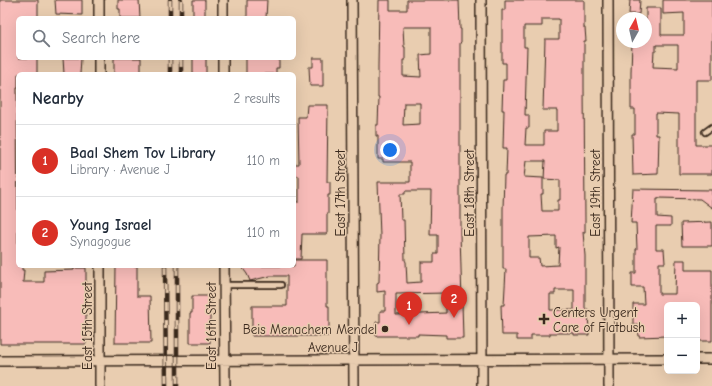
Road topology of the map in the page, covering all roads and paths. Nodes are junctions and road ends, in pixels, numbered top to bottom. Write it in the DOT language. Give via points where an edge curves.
graph roads {
  1 [pos="99,0"];
  2 [pos="223,0"];
  3 [pos="352,0"];
  4 [pos="481,0"];
  5 [pos="608,0"];
  6 [pos="99,16"];
  7 [pos="223,16"];
  8 [pos="100,60"];
  9 [pos="223,60"];
  10 [pos="100,72"];
  11 [pos="223,72"];
  12 [pos="712,127"];
  13 [pos="705,132"];
  14 [pos="100,268"];
  15 [pos="224,268"];
  16 [pos="224,285"];
  17 [pos="281,285"];
  18 [pos="609,359"];
  19 [pos="664,359"];
  20 [pos="700,359"];
  21 [pos="712,359"];
  22 [pos="224,360"];
  23 [pos="353,360"];
  24 [pos="482,360"];
  25 [pos="0,361"];
  26 [pos="100,361"];
  27 [pos="100,386"];
  28 [pos="225,386"];
  29 [pos="354,386"];
  30 [pos="482,386"];
  31 [pos="609,386"];
  1 -- 6 [label="street"];
  2 -- 7 [label="street"];
  3 -- 23 [label="street, East 17th Street"];
  4 -- 24 [label="street, East 18th Street"];
  5 -- 18 [label="street, East 19th Street"];
  8 -- 10 [label="street"];
  9 -- 11 [label="street"];
  12 -- 13 [label="lane"];
  14 -- 26 [label="street, East 15th Street"];
  15 -- 16 [label="street, East 16th Street"];
  16 -- 17 [label="lane"];
  16 -- 22 [label="street, East 16th Street"];
  18 -- 19 [label="street, Avenue J"];
  18 -- 24 [label="street, Avenue J"];
  18 -- 31 [label="street, East 19th Street"];
  20 -- 21 [label="street"];
  22 -- 23 [label="street, Avenue J"];
  22 -- 26 [label="street, Avenue J"];
  22 -- 28 [label="street, East 16th Street"];
  23 -- 24 [label="street, Avenue J"];
  23 -- 29 [label="street, East 17th Street"];
  24 -- 30 [label="street, East 18th Street"];
  25 -- 26 [label="street, Avenue J"];
  26 -- 27 [label="street, East 15th Street"];
}
